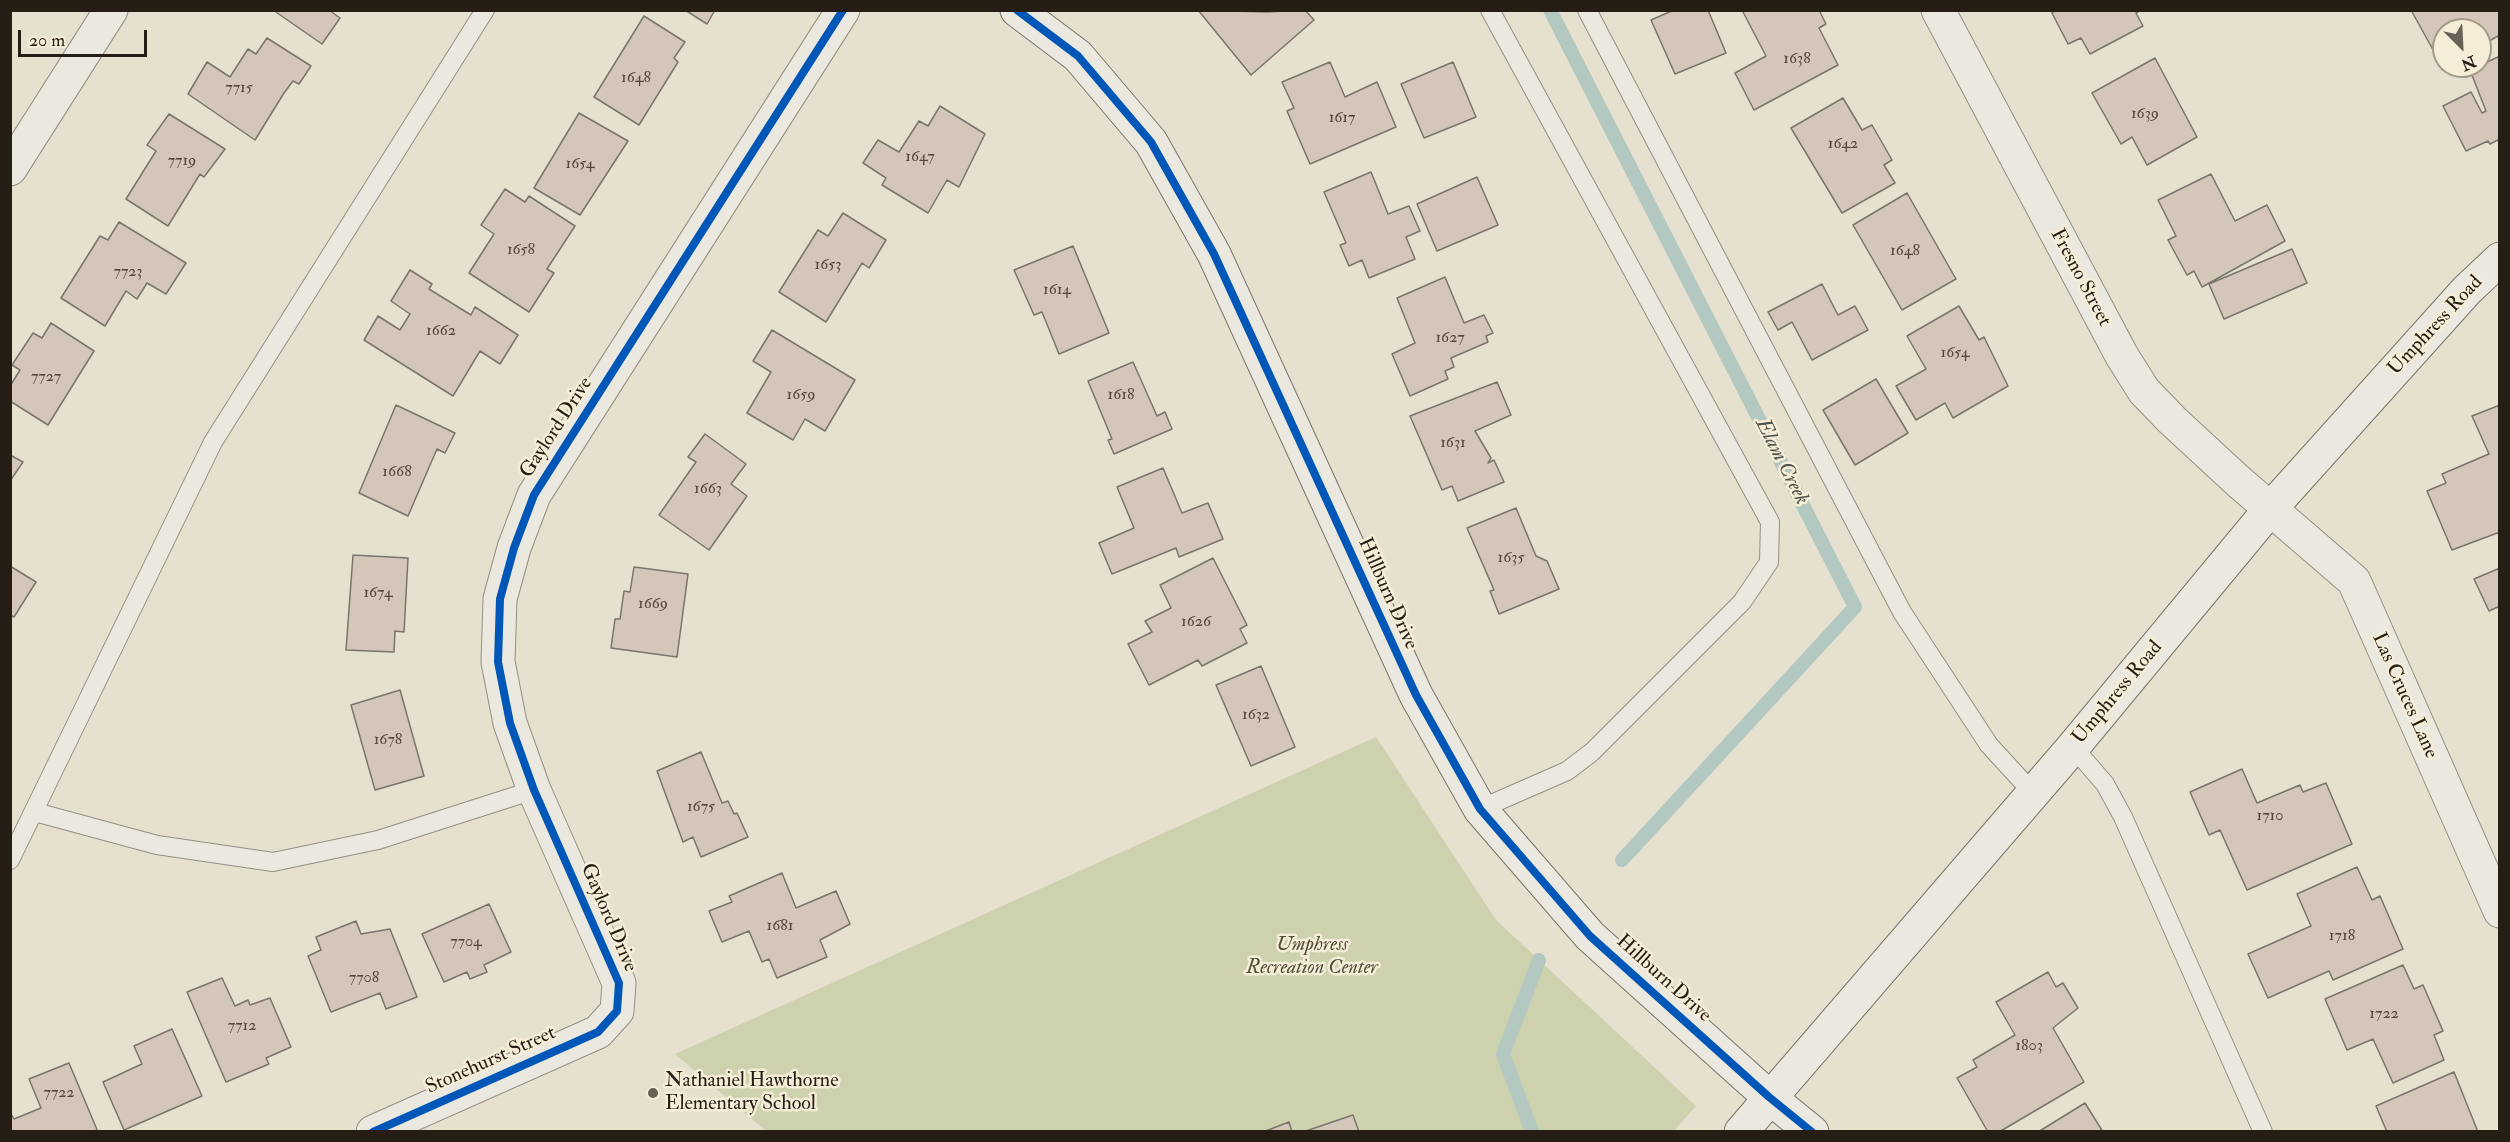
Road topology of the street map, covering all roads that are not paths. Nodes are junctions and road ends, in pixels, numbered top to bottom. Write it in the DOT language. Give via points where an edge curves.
graph roads {
  1 [pos="111,10"];
  2 [pos="485,10"];
  3 [pos="843,10"];
  4 [pos="1017,10"];
  5 [pos="1490,10"];
  6 [pos="1587,10"];
  7 [pos="1938,10"];
  8 [pos="10,169"];
  9 [pos="2499,259"];
  10 [pos="2271,508"];
  11 [pos="2073,747"];
  12 [pos="534,790"];
  13 [pos="2033,793"];
  14 [pos="1480,809"];
  15 [pos="35,812"];
  16 [pos="10,860"];
  17 [pos="2499,911"];
  18 [pos="617,1011"];
  19 [pos="1769,1097"];
  20 [pos="373,1131"];
  21 [pos="1741,1131"];
  22 [pos="1812,1131"];
  23 [pos="2263,1131"];
  1 -- 8 [label="street"];
  2 -- 15 [label="lane" via="213,442"];
  3 -- 12 [label="street, Gaylord Drive" via="534,495 500,599 498,662 510,723"];
  4 -- 14 [label="street, Hillburn Drive" via="1078,56 1151,142 1214,254 1416,695"];
  5 -- 14 [label="lane" via="1770,522 1769,562 1742,602 1592,753 1567,771"];
  6 -- 13 [label="lane" via="1902,612 1989,745"];
  7 -- 10 [label="street, Fresno Street" via="2144,391"];
  9 -- 10 [label="street, Umphress Road"];
  10 -- 11 [label="street, Umphress Road"];
  10 -- 17 [label="street, Las Cruces Lane" via="2354,581"];
  11 -- 13 [label="street, Umphress Road"];
  11 -- 23 [label="lane" via="2104,784 2123,817"];
  12 -- 15 [label="lane" via="378,840 273,862 157,845"];
  12 -- 18 [label="street, Gaylord Drive" via="619,983"];
  13 -- 19 [label="street, Umphress Road"];
  14 -- 19 [label="street, Hillburn Drive" via="1590,936"];
  15 -- 16 [label="lane"];
  18 -- 20 [label="street, Stonehurst Street" via="598,1032"];
  19 -- 21 [label="street, Umphress Road"];
  19 -- 22 [label="street, Hillburn Drive"];
}
